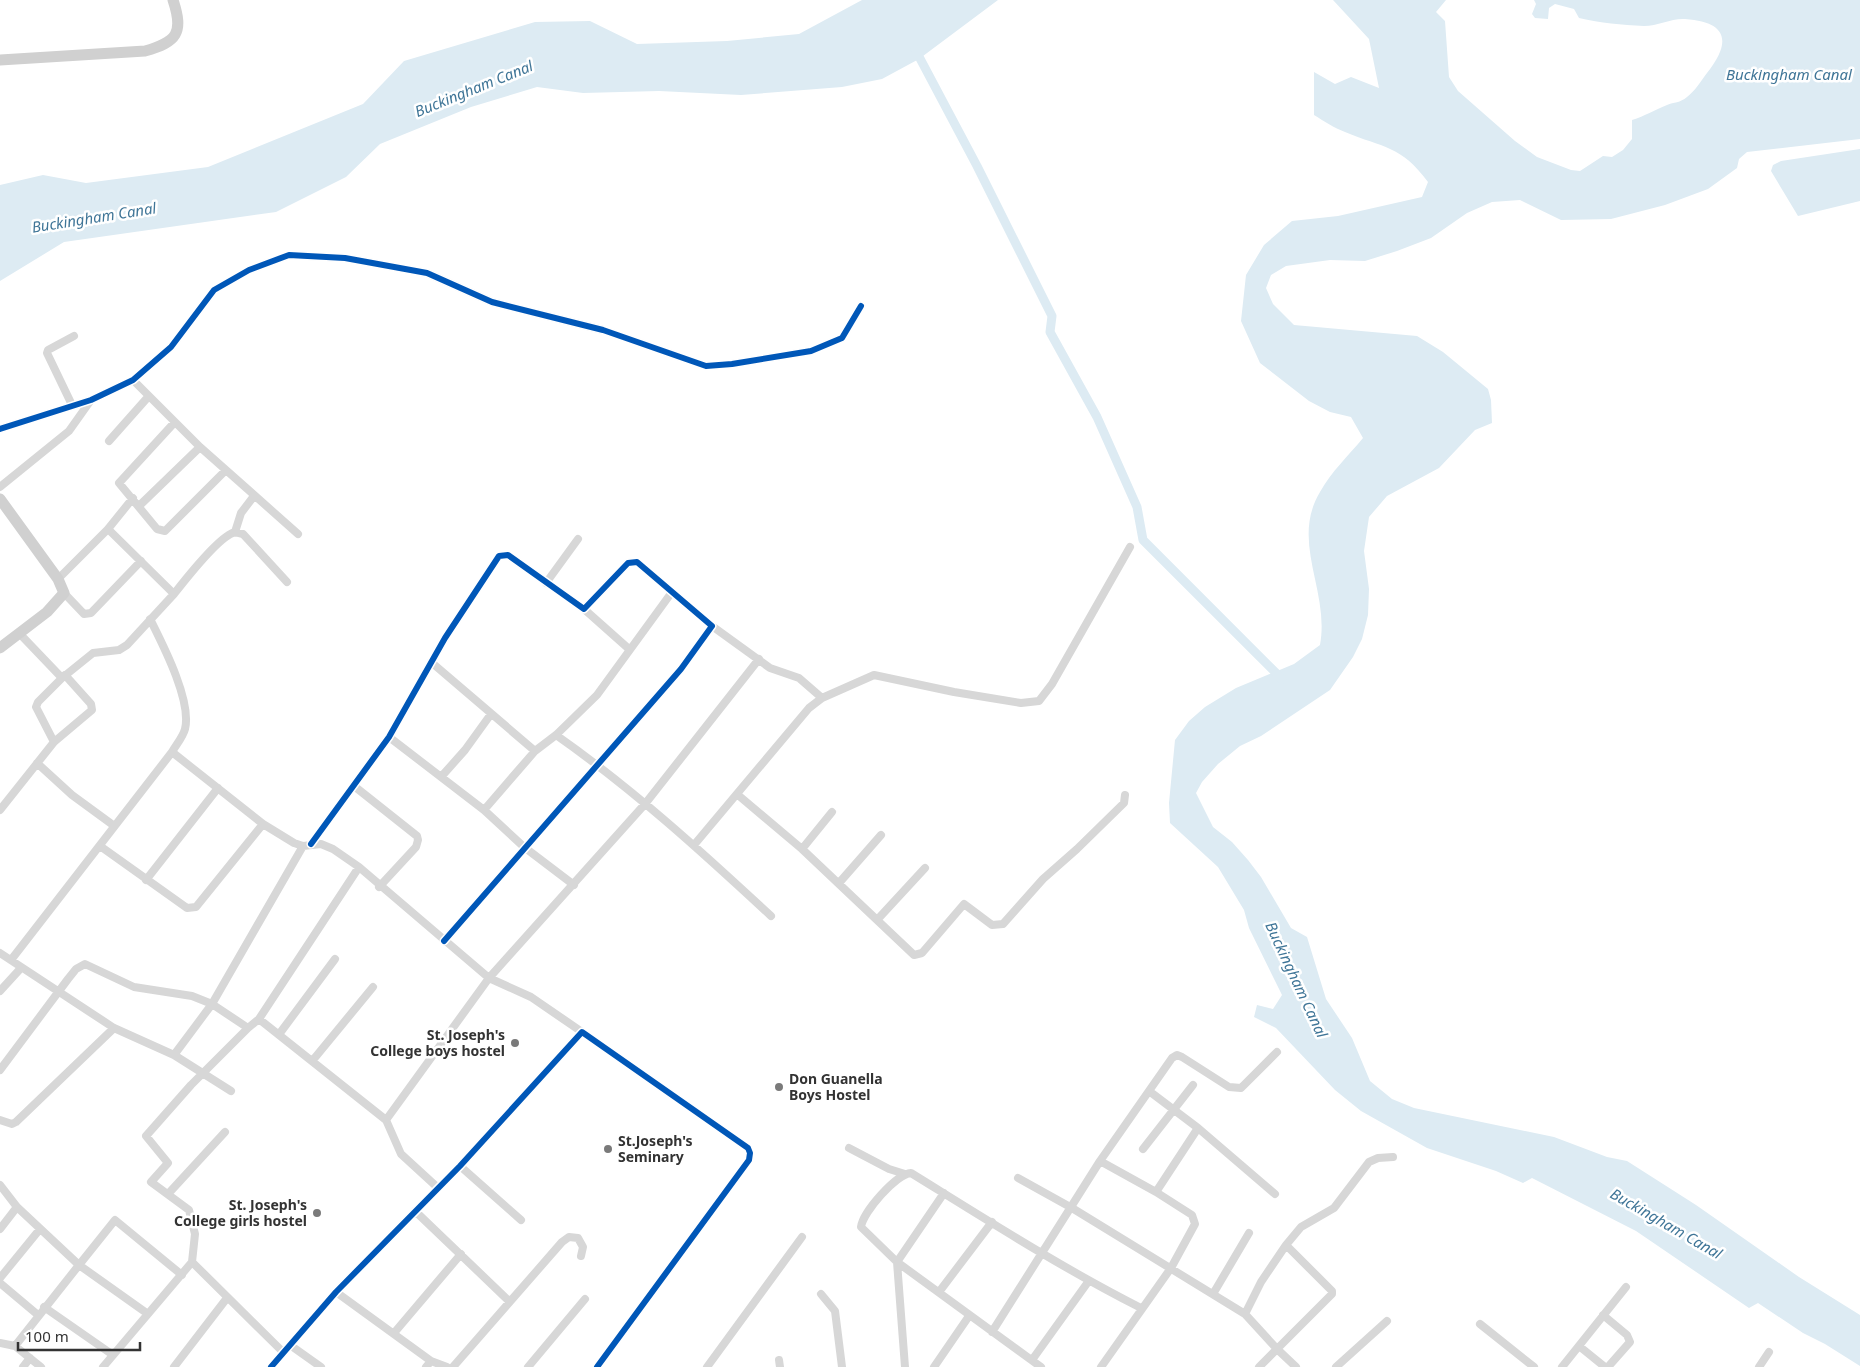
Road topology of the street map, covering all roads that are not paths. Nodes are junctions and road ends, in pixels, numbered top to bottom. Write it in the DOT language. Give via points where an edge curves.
graph roads {
  1 [pos="173,0"];
  2 [pos="0,60"];
  3 [pos="861,306"];
  4 [pos="74,336"];
  5 [pos="133,380"];
  6 [pos="148,397"];
  7 [pos="90,400"];
  8 [pos="72,405"];
  9 [pos="174,423"];
  10 [pos="0,429"];
  11 [pos="109,441"];
  12 [pos="200,447"];
  13 [pos="226,471"];
  14 [pos="0,487"];
  15 [pos="254,496"];
  16 [pos="133,498"];
  17 [pos="0,499"];
  18 [pos="140,506"];
  19 [pos="108,529"];
  20 [pos="235,532"];
  21 [pos="298,534"];
  22 [pos="578,539"];
  23 [pos="1130,546"];
  24 [pos="141,561"];
  25 [pos="58,579"];
  26 [pos="287,582"];
  27 [pos="546,582"];
  28 [pos="672,592"];
  29 [pos="64,593"];
  30 [pos="174,594"];
  31 [pos="584,609"];
  32 [pos="150,619"];
  33 [pos="712,626"];
  34 [pos="19,633"];
  35 [pos="0,648"];
  36 [pos="628,649"];
  37 [pos="759,659"];
  38 [pos="431,662"];
  39 [pos="64,677"];
  40 [pos="822,698"];
  41 [pos="491,714"];
  42 [pos="556,735"];
  43 [pos="389,737"];
  44 [pos="54,742"];
  45 [pos="535,751"];
  46 [pos="172,752"];
  47 [pos="37,763"];
  48 [pos="598,765"];
  49 [pos="440,777"];
  50 [pos="354,786"];
  51 [pos="218,788"];
  52 [pos="738,795"];
  53 [pos="1125,795"];
  54 [pos="645,804"];
  55 [pos="0,810"];
  56 [pos="484,810"];
  57 [pos="832,812"];
  58 [pos="262,824"];
  59 [pos="113,825"];
  60 [pos="881,835"];
  61 [pos="307,845"];
  62 [pos="694,845"];
  63 [pos="100,846"];
  64 [pos="524,847"];
  65 [pos="802,849"];
  66 [pos="359,867"];
  67 [pos="924,868"];
  68 [pos="146,880"];
  69 [pos="839,883"];
  70 [pos="574,885"];
  71 [pos="379,887"];
  72 [pos="771,916"];
  73 [pos="877,920"];
  74 [pos="444,941"];
  75 [pos="0,953"];
  76 [pos="335,959"];
  77 [pos="11,960"];
  78 [pos="21,968"];
  79 [pos="489,978"];
  80 [pos="373,987"];
  81 [pos="0,991"];
  82 [pos="58,992"];
  83 [pos="212,1004"];
  84 [pos="259,1019"];
  85 [pos="114,1028"];
  86 [pos="248,1028"];
  87 [pos="582,1032"];
  88 [pos="280,1034"];
  89 [pos="1277,1052"];
  90 [pos="174,1055"];
  91 [pos="313,1060"];
  92 [pos="0,1070"];
  93 [pos="203,1072"];
  94 [pos="1193,1085"];
  95 [pos="231,1091"];
  96 [pos="1149,1091"];
  97 [pos="1174,1109"];
  98 [pos="0,1120"];
  99 [pos="386,1120"];
  100 [pos="1198,1128"];
  101 [pos="225,1132"];
  102 [pos="849,1148"];
  103 [pos="1143,1149"];
  104 [pos="1393,1157"];
  105 [pos="1100,1161"];
  106 [pos="460,1166"];
  107 [pos="905,1174"];
  108 [pos="1018,1178"];
  109 [pos="0,1185"];
  110 [pos="437,1186"];
  111 [pos="1156,1192"];
  112 [pos="168,1194"];
  113 [pos="944,1194"];
  114 [pos="1275,1194"];
  115 [pos="17,1207"];
  116 [pos="1072,1208"];
  117 [pos="415,1211"];
  118 [pos="521,1220"];
  119 [pos="992,1222"];
  120 [pos="0,1229"];
  121 [pos="40,1229"];
  122 [pos="1249,1233"];
  123 [pos="802,1237"];
  124 [pos="1286,1245"];
  125 [pos="1040,1253"];
  126 [pos="460,1254"];
  127 [pos="581,1256"];
  128 [pos="192,1262"];
  129 [pos="897,1262"];
  130 [pos="79,1265"];
  131 [pos="1171,1268"];
  132 [pos="182,1275"];
  133 [pos="0,1278"];
  134 [pos="1088,1282"];
  135 [pos="0,1283"];
  136 [pos="1626,1287"];
  137 [pos="336,1292"];
  138 [pos="939,1292"];
  139 [pos="821,1294"];
  140 [pos="1213,1294"];
  141 [pos="227,1298"];
  142 [pos="585,1299"];
  143 [pos="509,1301"];
  144 [pos="44,1307"];
  145 [pos="1141,1308"];
  146 [pos="148,1314"];
  147 [pos="1245,1314"];
  148 [pos="38,1315"];
  149 [pos="1603,1315"];
  150 [pos="969,1316"];
  151 [pos="1387,1322"];
  152 [pos="1480,1324"];
  153 [pos="992,1332"];
  154 [pos="394,1333"];
  155 [pos="0,1343"];
  156 [pos="290,1345"];
  157 [pos="15,1346"];
  158 [pos="1579,1346"];
  159 [pos="1278,1349"];
  160 [pos="284,1352"];
  161 [pos="1769,1352"];
  162 [pos="113,1355"];
  163 [pos="30,1358"];
  164 [pos="1032,1360"];
  165 [pos="429,1364"];
  166 [pos="23,1367"];
  167 [pos="41,1367"];
  168 [pos="103,1367"];
  169 [pos="174,1367"];
  170 [pos="271,1367"];
  171 [pos="321,1367"];
  172 [pos="447,1367"];
  173 [pos="453,1367"];
  174 [pos="530,1367"];
  175 [pos="597,1367"];
  176 [pos="707,1367"];
  177 [pos="842,1367"];
  178 [pos="905,1367"];
  179 [pos="934,1367"];
  180 [pos="1041,1367"];
  181 [pos="1101,1367"];
  182 [pos="1259,1367"];
  183 [pos="1296,1367"];
  184 [pos="1336,1367"];
  185 [pos="1534,1367"];
  186 [pos="1562,1367"];
  187 [pos="1607,1367"];
  188 [pos="1760,1367"];
  1 -- 2 [label="street" via="180,19 177,33 166,45 144,51"];
  3 -- 5 [label="street" via="842,338 811,351 706,366 603,330 492,302 427,273 345,258 289,254 249,270 214,290 171,347"];
  4 -- 8 [label="street" via="48,350 47,354"];
  5 -- 6 [label="street"];
  5 -- 7 [label="street"];
  6 -- 9 [label="street"];
  6 -- 11 [label="street"];
  7 -- 8 [label="street"];
  7 -- 14 [label="street" via="69,431"];
  8 -- 10 [label="street"];
  9 -- 12 [label="street"];
  9 -- 16 [label="street" via="121,479 120,486"];
  12 -- 13 [label="street"];
  12 -- 18 [label="street"];
  13 -- 15 [label="street"];
  13 -- 18 [label="street" via="165,530 157,529"];
  15 -- 20 [label="street" via="242,513"];
  15 -- 21 [label="street"];
  16 -- 18 [label="street"];
  16 -- 19 [label="street"];
  17 -- 25 [label="street"];
  19 -- 24 [label="street"];
  19 -- 25 [label="street"];
  20 -- 26 [label="street" via="242,534"];
  20 -- 30 [label="street" via="226,536 193,569"];
  22 -- 27 [label="street"];
  23 -- 40 [label="street" via="1039,702 1021,703 874,675"];
  24 -- 29 [label="street" via="91,613 84,614"];
  24 -- 30 [label="street"];
  25 -- 29 [label="street"];
  27 -- 31 [label="street"];
  27 -- 38 [label="street" via="508,555 499,556"];
  28 -- 31 [label="street" via="632,561"];
  28 -- 33 [label="street"];
  28 -- 36 [label="street"];
  29 -- 34 [label="street" via="47,612"];
  30 -- 32 [label="street"];
  31 -- 36 [label="street"];
  32 -- 39 [label="street" via="126,645 112,652 93,653"];
  32 -- 46 [label="street" via="170,659 186,711 185,732"];
  33 -- 37 [label="street"];
  33 -- 48 [label="street" via="681,668"];
  34 -- 35 [label="street"];
  34 -- 39 [label="street"];
  36 -- 42 [label="street" via="597,694"];
  37 -- 40 [label="street" via="770,668 799,678"];
  37 -- 54 [label="street"];
  38 -- 41 [label="street"];
  38 -- 43 [label="street"];
  39 -- 44 [label="street" via="36,707"];
  39 -- 44 [label="street" via="91,704 92,710"];
  40 -- 52 [label="street" via="809,708"];
  41 -- 45 [label="street"];
  41 -- 49 [label="street"];
  42 -- 45 [label="street"];
  42 -- 48 [label="street"];
  43 -- 49 [label="street"];
  43 -- 50 [label="street"];
  44 -- 47 [label="street"];
  45 -- 56 [label="street"];
  46 -- 51 [label="street"];
  46 -- 59 [label="street"];
  47 -- 55 [label="street"];
  47 -- 59 [label="street" via="72,795"];
  48 -- 54 [label="street"];
  48 -- 64 [label="street"];
  49 -- 56 [label="street"];
  50 -- 61 [label="street"];
  50 -- 71 [label="street" via="418,840"];
  51 -- 58 [label="street"];
  51 -- 68 [label="street"];
  52 -- 62 [label="street"];
  52 -- 65 [label="street"];
  53 -- 73 [label="street" via="1124,803 1043,879 1000,926 992,925 964,904 922,953 914,955"];
  54 -- 62 [label="street"];
  54 -- 70 [label="street"];
  56 -- 64 [label="street"];
  57 -- 65 [label="street"];
  58 -- 61 [label="street" via="286,839"];
  58 -- 68 [label="street" via="196,907 187,908"];
  59 -- 63 [label="street"];
  60 -- 69 [label="street"];
  61 -- 66 [label="street" via="326,845"];
  61 -- 83 [label="street"];
  62 -- 72 [label="street"];
  63 -- 68 [label="street"];
  63 -- 77 [label="street"];
  64 -- 70 [label="street"];
  64 -- 74 [label="street"];
  65 -- 69 [label="street"];
  66 -- 71 [label="street"];
  66 -- 84 [label="street"];
  67 -- 73 [label="street"];
  69 -- 73 [label="street"];
  70 -- 79 [label="street"];
  71 -- 74 [label="street"];
  74 -- 79 [label="street"];
  75 -- 77 [label="street"];
  76 -- 88 [label="street"];
  77 -- 78 [label="street"];
  78 -- 81 [label="street"];
  78 -- 82 [label="street"];
  79 -- 87 [label="street" via="531,997"];
  79 -- 99 [label="street"];
  80 -- 91 [label="street"];
  82 -- 83 [label="street" via="76,969 88,964 134,987 171,991"];
  82 -- 85 [label="street"];
  82 -- 92 [label="street"];
  83 -- 86 [label="street"];
  83 -- 90 [label="street"];
  84 -- 86 [label="street"];
  84 -- 88 [label="street"];
  85 -- 90 [label="street"];
  85 -- 98 [label="street" via="16,1122"];
  86 -- 93 [label="street"];
  87 -- 106 [label="street"];
  87 -- 175 [label="street" via="748,1148 750,1153 749,1160"];
  88 -- 91 [label="street"];
  89 -- 96 [label="street" via="1240,1088 1235,1089 1177,1055"];
  90 -- 93 [label="street"];
  91 -- 99 [label="street"];
  93 -- 95 [label="street"];
  93 -- 112 [label="street" via="146,1136 168,1163 152,1182"];
  94 -- 97 [label="street"];
  96 -- 97 [label="street"];
  96 -- 105 [label="street"];
  97 -- 100 [label="street"];
  97 -- 103 [label="street"];
  99 -- 110 [label="street" via="401,1154"];
  100 -- 111 [label="street"];
  100 -- 114 [label="street"];
  101 -- 112 [label="street"];
  102 -- 107 [label="street"];
  104 -- 124 [label="street" via="1369,1162 1334,1208 1301,1227"];
  105 -- 111 [label="street"];
  105 -- 116 [label="street"];
  106 -- 110 [label="street"];
  106 -- 118 [label="street"];
  107 -- 113 [label="street" via="911,1173"];
  107 -- 129 [label="street" via="879,1197 861,1227"];
  108 -- 116 [label="street"];
  109 -- 115 [label="street"];
  110 -- 117 [label="street"];
  111 -- 131 [label="street" via="1195,1220"];
  112 -- 128 [label="street" via="189,1210 195,1234"];
  113 -- 119 [label="street"];
  113 -- 129 [label="street"];
  115 -- 120 [label="street"];
  115 -- 121 [label="street"];
  116 -- 125 [label="street"];
  116 -- 131 [label="street"];
  117 -- 126 [label="street"];
  117 -- 137 [label="street"];
  119 -- 125 [label="street"];
  119 -- 138 [label="street"];
  121 -- 130 [label="street"];
  121 -- 133 [label="street"];
  122 -- 140 [label="street"];
  123 -- 176 [label="street"];
  124 -- 147 [label="street" via="1261,1282"];
  124 -- 159 [label="street" via="1332,1294"];
  125 -- 134 [label="street"];
  125 -- 153 [label="street"];
  126 -- 143 [label="street"];
  126 -- 154 [label="street"];
  127 -- 143 [label="street" via="583,1247 578,1238 562,1242"];
  128 -- 132 [label="street"];
  128 -- 141 [label="street"];
  129 -- 138 [label="street"];
  129 -- 178 [label="street"];
  130 -- 132 [label="street" via="115,1220"];
  130 -- 144 [label="street"];
  130 -- 146 [label="street"];
  131 -- 140 [label="street"];
  131 -- 145 [label="street"];
  132 -- 146 [label="street"];
  134 -- 145 [label="street"];
  134 -- 164 [label="street"];
  135 -- 148 [label="street"];
  136 -- 149 [label="street"];
  137 -- 154 [label="street"];
  137 -- 156 [label="street"];
  138 -- 150 [label="street"];
  139 -- 177 [label="street" via="835,1311"];
  140 -- 147 [label="street"];
  141 -- 160 [label="street"];
  141 -- 169 [label="street"];
  142 -- 174 [label="street"];
  143 -- 173 [label="street"];
  144 -- 148 [label="street"];
  144 -- 162 [label="street"];
  145 -- 181 [label="street"];
  146 -- 162 [label="street"];
  147 -- 159 [label="street"];
  148 -- 157 [label="street"];
  149 -- 158 [label="street"];
  149 -- 187 [label="street" via="1627,1335 1630,1342"];
  150 -- 153 [label="street"];
  150 -- 179 [label="street"];
  151 -- 184 [label="street"];
  152 -- 185 [label="street"];
  153 -- 164 [label="street"];
  154 -- 165 [label="street"];
  155 -- 157 [label="street"];
  156 -- 160 [label="street"];
  156 -- 171 [label="street"];
  157 -- 163 [label="street"];
  158 -- 186 [label="street"];
  158 -- 187 [label="street"];
  159 -- 182 [label="street"];
  159 -- 183 [label="street"];
  160 -- 170 [label="street"];
  161 -- 188 [label="street"];
  162 -- 168 [label="street"];
  163 -- 166 [label="street"];
  163 -- 167 [label="street"];
  164 -- 180 [label="street"];
  165 -- 172 [label="street"];
}
